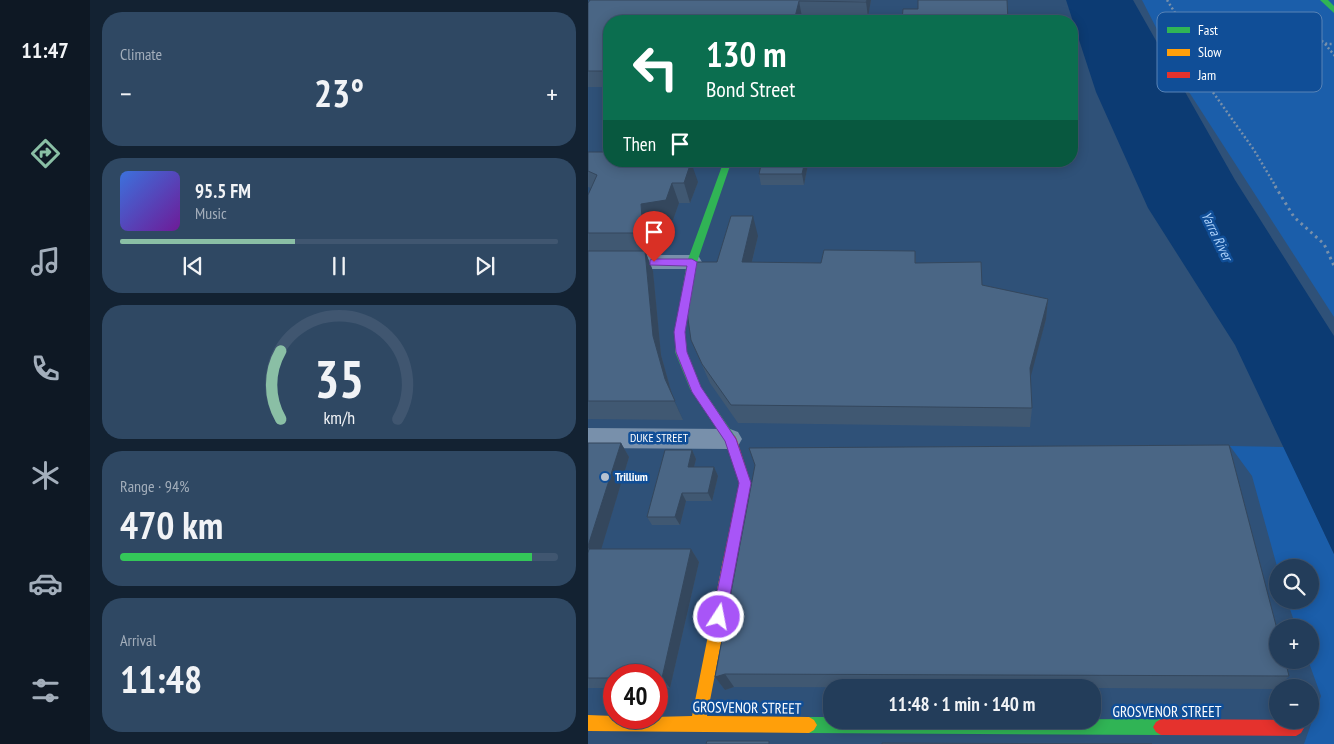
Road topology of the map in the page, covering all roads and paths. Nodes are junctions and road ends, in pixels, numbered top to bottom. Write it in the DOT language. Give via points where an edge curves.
graph roads {
  1 [pos="1167,0"];
  2 [pos="1324,0"];
  3 [pos="1174,12"];
  4 [pos="1334,12"];
  5 [pos="1322,41"];
  6 [pos="1322,43"];
  7 [pos="1334,44"];
  8 [pos="1334,56"];
  9 [pos="1213,92"];
  10 [pos="726,167"];
  11 [pos="588,262"];
  12 [pos="692,262"];
  13 [pos="1334,268"];
  14 [pos="588,438"];
  15 [pos="730,439"];
  16 [pos="588,723"];
  17 [pos="698,723"];
  18 [pos="1269,728"];
  1 -- 3 [label="path"];
  2 -- 4 [label="street"];
  5 -- 7 [label="path"];
  6 -- 8 [label="path"];
  9 -- 13 [label="path" via="1254,150 1294,217 1324,244"];
  10 -- 12 [label="street"];
  11 -- 12 [label="street"];
  12 -- 15 [label="street" via="680,332 681,352 696,389"];
  14 -- 15 [label="street, DUKE STREET"];
  15 -- 17 [label="street" via="745,483"];
  16 -- 17 [label="street, GROSVENOR STREET"];
  17 -- 18 [label="street, GROSVENOR STREET"];
}
